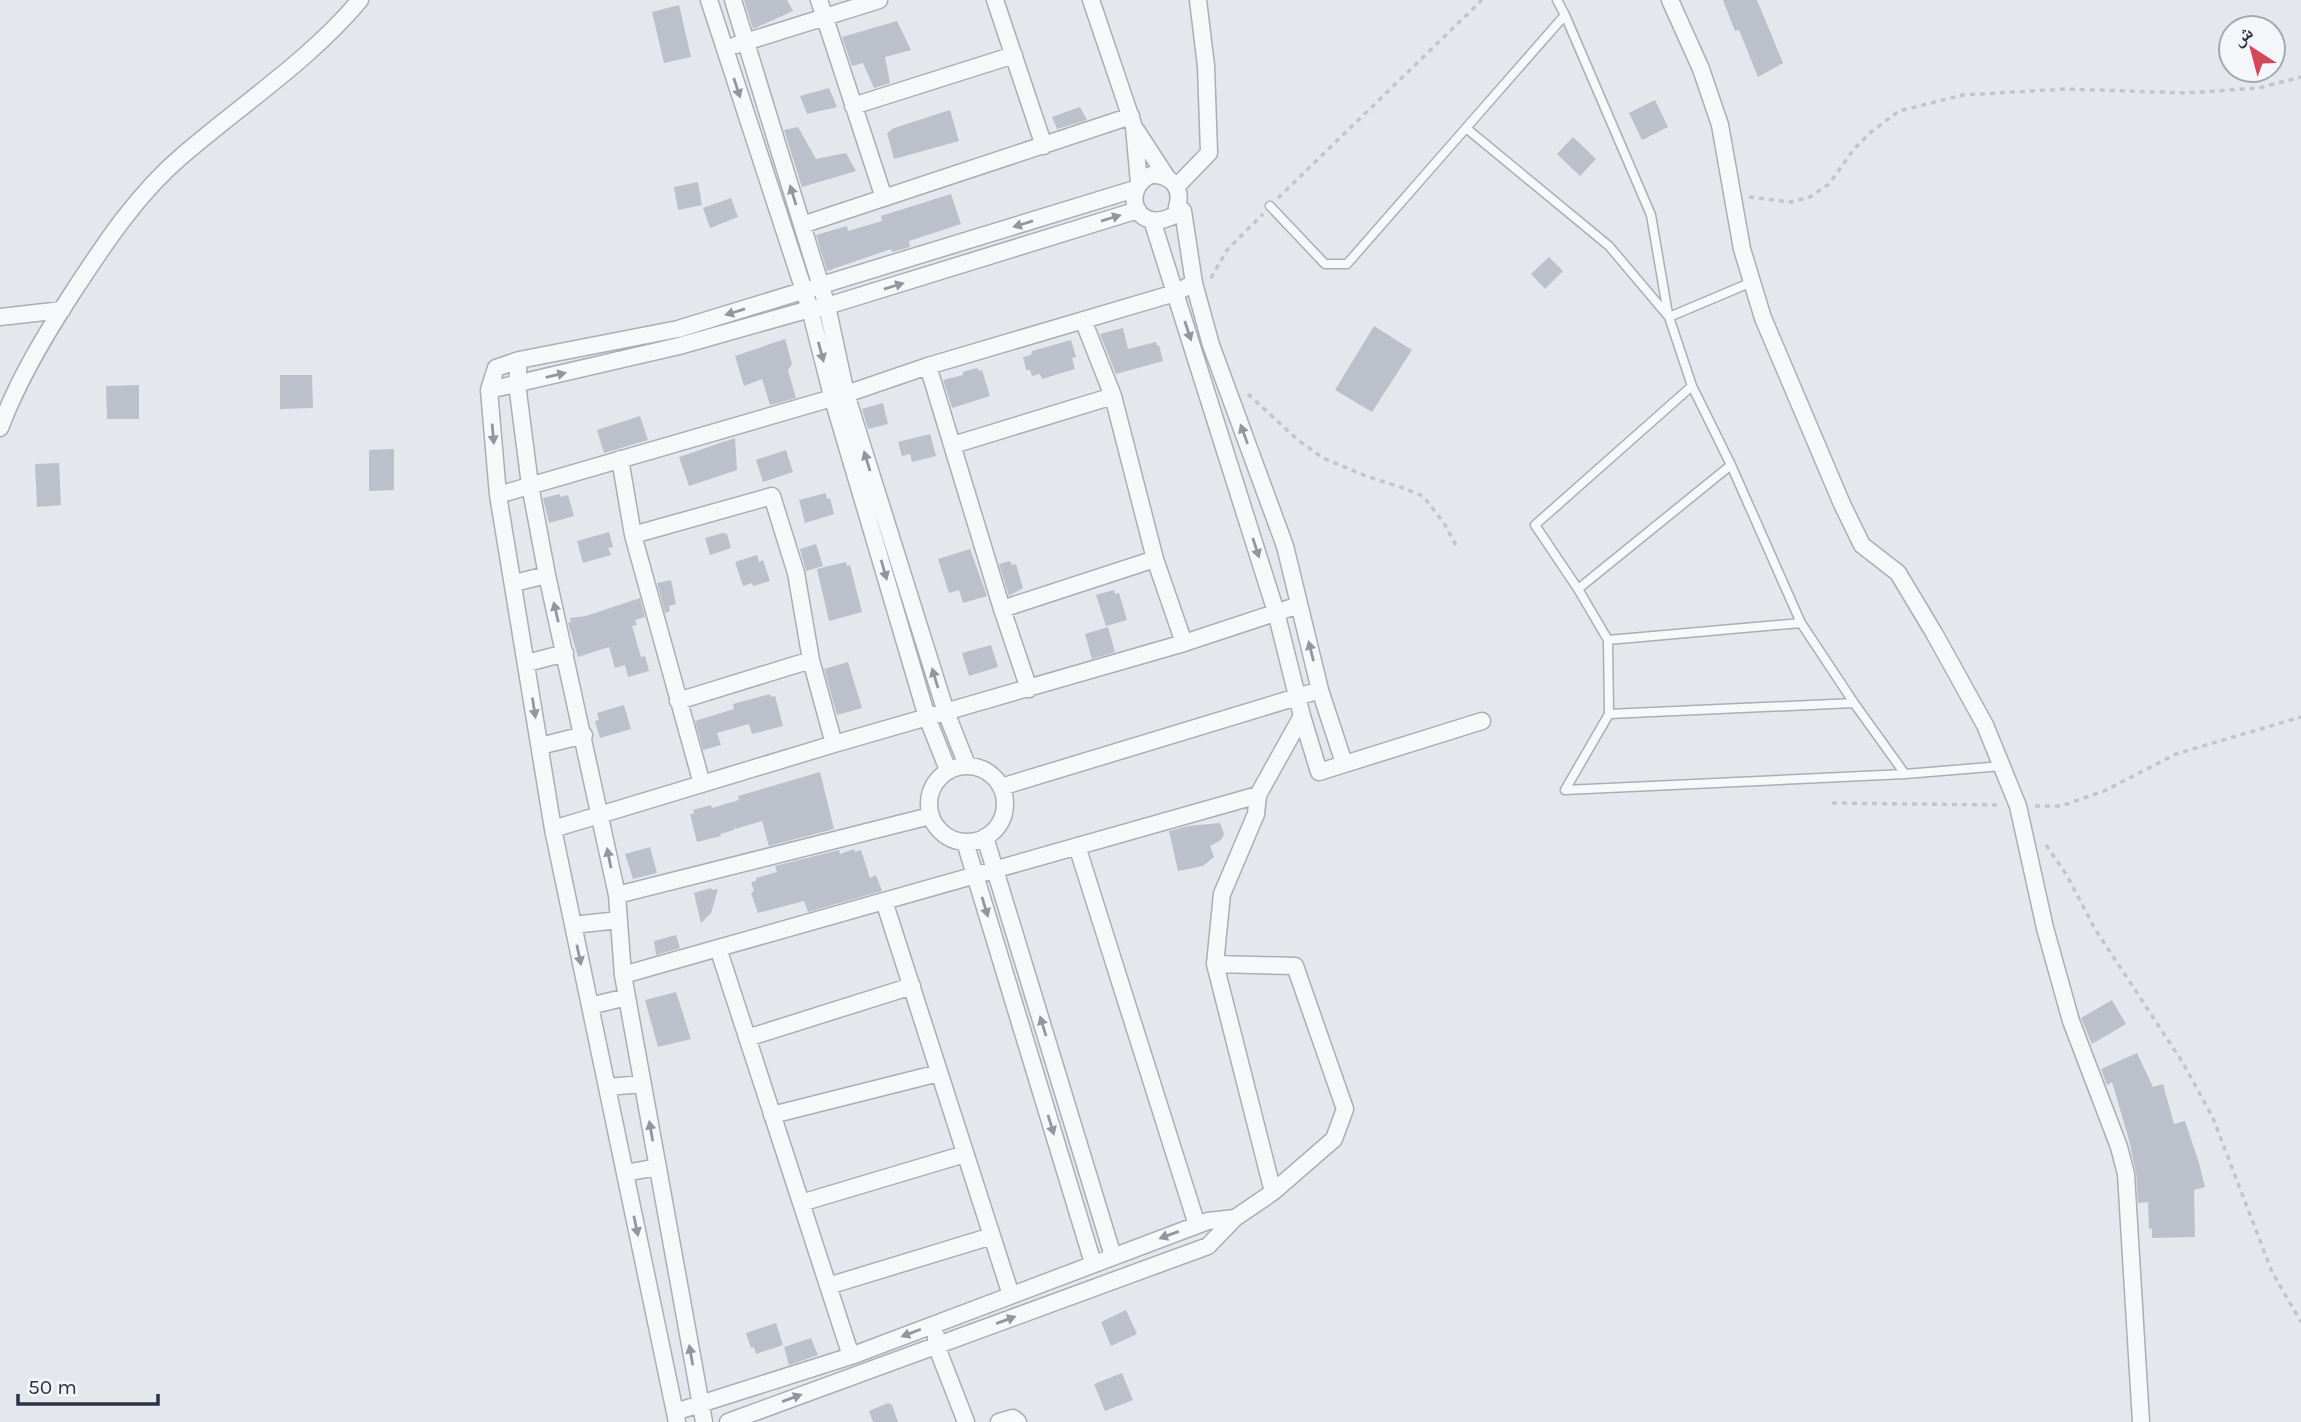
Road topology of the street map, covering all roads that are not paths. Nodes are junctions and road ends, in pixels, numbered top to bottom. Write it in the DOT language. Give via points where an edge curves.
graph roads {
  1 [pos="360,0"];
  2 [pos="709,0"];
  3 [pos="733,0"];
  4 [pos="819,0"];
  5 [pos="879,0"];
  6 [pos="995,0"];
  7 [pos="1091,0"];
  8 [pos="1198,0"];
  9 [pos="1557,0"];
  10 [pos="1671,0"];
  11 [pos="1565,15"];
  12 [pos="823,17"];
  13 [pos="744,42"];
  14 [pos="724,49"];
  15 [pos="1014,55"];
  16 [pos="853,106"];
  17 [pos="1132,122"];
  18 [pos="1465,128"];
  19 [pos="1044,146"];
  20 [pos="1171,181"];
  21 [pos="1137,186"];
  22 [pos="884,198"];
  23 [pos="1270,206"];
  24 [pos="1138,210"];
  25 [pos="1183,211"];
  26 [pos="1152,220"];
  27 [pos="802,225"];
  28 [pos="1752,282"];
  29 [pos="1202,283"];
  30 [pos="821,286"];
  31 [pos="804,290"];
  32 [pos="1175,293"];
  33 [pos="827,306"];
  34 [pos="810,309"];
  35 [pos="62,310"];
  36 [pos="0,317"];
  37 [pos="1669,317"];
  38 [pos="1083,320"];
  39 [pos="519,360"];
  40 [pos="928,366"];
  41 [pos="517,384"];
  42 [pos="1692,386"];
  43 [pos="489,390"];
  44 [pos="839,395"];
  45 [pos="1113,396"];
  46 [pos="0,429"];
  47 [pos="953,445"];
  48 [pos="620,459"];
  49 [pos="1731,465"];
  50 [pos="530,485"];
  51 [pos="498,495"];
  52 [pos="633,534"];
  53 [pos="1156,559"];
  54 [pos="547,575"];
  55 [pos="514,583"];
  56 [pos="1578,589"];
  57 [pos="1299,605"];
  58 [pos="1002,609"];
  59 [pos="1276,612"];
  60 [pos="1801,623"];
  61 [pos="1608,640"];
  62 [pos="1184,643"];
  63 [pos="565,653"];
  64 [pos="811,660"];
  65 [pos="527,663"];
  66 [pos="1029,689"];
  67 [pos="1320,690"];
  68 [pos="1297,696"];
  69 [pos="678,701"];
  70 [pos="1854,703"];
  71 [pos="946,712"];
  72 [pos="1609,714"];
  73 [pos="1302,716"];
  74 [pos="927,717"];
  75 [pos="1482,721"];
  76 [pos="584,735"];
  77 [pos="834,744"];
  78 [pos="540,746"];
  79 [pos="1344,763"];
  80 [pos="967,765"];
  81 [pos="2002,766"];
  82 [pos="948,770"];
  83 [pos="1905,774"];
  84 [pos="702,784"];
  85 [pos="1001,787"];
  86 [pos="1258,795"];
  87 [pos="601,815"];
  88 [pos="930,816"];
  89 [pos="553,829"];
  90 [pos="985,837"];
  91 [pos="965,842"];
  92 [pos="1077,846"];
  93 [pos="995,870"];
  94 [pos="975,875"];
  95 [pos="617,895"];
  96 [pos="884,901"];
  97 [pos="619,920"];
  98 [pos="573,925"];
  99 [pos="718,948"];
  100 [pos="1215,964"];
  101 [pos="623,975"];
  102 [pos="912,986"];
  103 [pos="628,997"];
  104 [pos="590,1006"];
  105 [pos="747,1038"];
  106 [pos="939,1073"];
  107 [pos="643,1084"];
  108 [pos="607,1087"];
  109 [pos="772,1115"];
  110 [pos="965,1154"];
  111 [pos="658,1167"];
  112 [pos="625,1173"];
  113 [pos="1273,1192"];
  114 [pos="801,1203"];
  115 [pos="1235,1218"];
  116 [pos="1197,1225"];
  117 [pos="992,1236"];
  118 [pos="672,1246"];
  119 [pos="641,1251"];
  120 [pos="1113,1256"];
  121 [pos="1093,1263"];
  122 [pos="828,1286"];
  123 [pos="1011,1295"];
  124 [pos="936,1324"];
  125 [pos="936,1345"];
  126 [pos="851,1356"];
  127 [pos="700,1404"];
  128 [pos="676,1417"];
  129 [pos="704,1422"];
  130 [pos="728,1422"];
  131 [pos="966,1422"];
  132 [pos="999,1422"];
  133 [pos="1018,1422"];
  134 [pos="2141,1422"];
  1 -- 35 [label="street" via="163,174 116,229"];
  2 -- 14 [label="street"];
  3 -- 13 [label="street"];
  4 -- 12 [label="street"];
  5 -- 12 [label="street"];
  6 -- 15 [label="street"];
  7 -- 17 [label="street"];
  8 -- 20 [label="street" via="1209,153"];
  9 -- 11 [label="lane"];
  10 -- 28 [label="street" via="1717,113"];
  11 -- 18 [label="lane"];
  11 -- 37 [label="lane" via="1651,215"];
  12 -- 13 [label="street"];
  12 -- 16 [label="street"];
  13 -- 14 [label="street"];
  27 -- 13 [label="street, one-way"];
  14 -- 31 [label="street, one-way"];
  15 -- 16 [label="street"];
  15 -- 19 [label="street"];
  16 -- 22 [label="street"];
  17 -- 19 [label="street"];
  17 -- 20 [label="street"];
  17 -- 21 [label="street"];
  18 -- 23 [label="lane" via="1347,264 1325,264"];
  18 -- 37 [label="lane" via="1609,246"];
  19 -- 22 [label="street"];
  20 -- 21 [label="street" via="1152,175"];
  20 -- 25 [label="street" via="1180,200 1177,207"];
  21 -- 24 [label="street"];
  21 -- 30 [label="street, one-way"];
  22 -- 27 [label="street"];
  24 -- 26 [label="street"];
  33 -- 24 [label="street, one-way"];
  25 -- 26 [label="street"];
  25 -- 29 [label="street"];
  26 -- 32 [label="street"];
  27 -- 30 [label="street"];
  28 -- 37 [label="lane"];
  28 -- 81 [label="street" via="1763,318 1862,545 1898,573 1985,725"];
  29 -- 32 [label="street"];
  57 -- 29 [label="street, one-way" via="1285,546 1211,345"];
  30 -- 31 [label="street"];
  30 -- 33 [label="street"];
  31 -- 34 [label="street"];
  31 -- 39 [label="street, one-way" via="678,329"];
  32 -- 38 [label="street"];
  32 -- 59 [label="street, one-way"];
  33 -- 34 [label="street"];
  33 -- 44 [label="street"];
  41 -- 34 [label="street, one-way"];
  34 -- 44 [label="street, one-way"];
  35 -- 36 [label="street"];
  35 -- 46 [label="street"];
  37 -- 42 [label="lane"];
  38 -- 40 [label="street"];
  38 -- 45 [label="street"];
  39 -- 41 [label="street"];
  39 -- 43 [label="street" via="496,368"];
  40 -- 44 [label="street"];
  40 -- 47 [label="street"];
  41 -- 43 [label="street"];
  41 -- 50 [label="street"];
  42 -- 49 [label="lane"];
  42 -- 56 [label="lane" via="1535,525"];
  43 -- 51 [label="street, one-way"];
  44 -- 48 [label="street"];
  71 -- 44 [label="street, one-way"];
  44 -- 74 [label="street, one-way"];
  45 -- 47 [label="street"];
  45 -- 53 [label="street"];
  47 -- 58 [label="street"];
  48 -- 50 [label="street"];
  48 -- 52 [label="street"];
  49 -- 56 [label="lane"];
  49 -- 60 [label="lane"];
  50 -- 51 [label="street"];
  50 -- 54 [label="street"];
  51 -- 55 [label="street"];
  52 -- 64 [label="street" via="772,496 796,573"];
  52 -- 69 [label="street"];
  53 -- 58 [label="street"];
  53 -- 62 [label="street"];
  54 -- 55 [label="street"];
  63 -- 54 [label="street, one-way"];
  55 -- 65 [label="street"];
  56 -- 61 [label="lane"];
  57 -- 59 [label="street"];
  67 -- 57 [label="street, one-way"];
  58 -- 66 [label="street"];
  59 -- 62 [label="street"];
  59 -- 68 [label="street"];
  60 -- 61 [label="lane"];
  60 -- 70 [label="lane"];
  61 -- 72 [label="lane"];
  62 -- 66 [label="street"];
  63 -- 65 [label="street"];
  63 -- 76 [label="street"];
  64 -- 69 [label="street"];
  64 -- 77 [label="street"];
  65 -- 78 [label="street, one-way"];
  66 -- 71 [label="street"];
  67 -- 68 [label="street"];
  67 -- 79 [label="street"];
  68 -- 73 [label="street"];
  68 -- 85 [label="street"];
  69 -- 84 [label="street"];
  70 -- 72 [label="lane"];
  70 -- 83 [label="lane"];
  71 -- 74 [label="street"];
  71 -- 80 [label="street"];
  72 -- 83 [label="lane" via="1566,790"];
  73 -- 79 [label="street" via="1319,772"];
  73 -- 86 [label="street"];
  74 -- 77 [label="street"];
  74 -- 82 [label="street"];
  75 -- 79 [label="street"];
  76 -- 78 [label="street"];
  76 -- 87 [label="street"];
  77 -- 84 [label="street"];
  78 -- 89 [label="street"];
  80 -- 82 [label="street"];
  80 -- 85 [label="street" via="985,770"];
  81 -- 83 [label="lane"];
  81 -- 134 [label="street" via="2018,806 2071,1021 2126,1174"];
  82 -- 88 [label="street" via="931,790"];
  84 -- 87 [label="street"];
  85 -- 90 [label="street" via="1001,820"];
  86 -- 92 [label="street"];
  86 -- 100 [label="street" via="1256,814 1222,894"];
  87 -- 89 [label="street"];
  95 -- 87 [label="street, one-way"];
  88 -- 91 [label="street" via="950,838"];
  88 -- 95 [label="street"];
  89 -- 98 [label="street"];
  90 -- 91 [label="street"];
  90 -- 93 [label="street"];
  91 -- 94 [label="street"];
  92 -- 93 [label="street"];
  92 -- 116 [label="street"];
  93 -- 94 [label="street"];
  120 -- 93 [label="street, one-way"];
  94 -- 96 [label="street"];
  94 -- 121 [label="street, one-way"];
  95 -- 97 [label="street"];
  96 -- 99 [label="street"];
  96 -- 102 [label="street"];
  97 -- 98 [label="street"];
  97 -- 101 [label="street"];
  98 -- 104 [label="street, one-way"];
  99 -- 101 [label="street"];
  99 -- 105 [label="street"];
  100 -- 113 [label="street"];
  100 -- 113 [label="street" via="1295,966 1345,1109 1334,1139"];
  101 -- 103 [label="street"];
  102 -- 105 [label="street"];
  102 -- 106 [label="street"];
  103 -- 104 [label="street"];
  103 -- 107 [label="street"];
  104 -- 108 [label="street"];
  105 -- 109 [label="street"];
  106 -- 109 [label="street"];
  106 -- 110 [label="street"];
  107 -- 108 [label="street"];
  111 -- 107 [label="street, one-way"];
  108 -- 112 [label="street"];
  109 -- 114 [label="street"];
  110 -- 114 [label="street"];
  110 -- 117 [label="street"];
  111 -- 112 [label="street"];
  111 -- 118 [label="street"];
  112 -- 119 [label="street, one-way"];
  113 -- 115 [label="street"];
  114 -- 122 [label="street"];
  115 -- 116 [label="street"];
  125 -- 115 [label="street, one-way" via="1208,1246"];
  116 -- 120 [label="street, one-way"];
  117 -- 122 [label="street"];
  117 -- 123 [label="street"];
  118 -- 119 [label="street"];
  127 -- 118 [label="street, one-way"];
  119 -- 128 [label="street"];
  120 -- 121 [label="street"];
  121 -- 123 [label="street"];
  122 -- 126 [label="street"];
  123 -- 124 [label="street"];
  124 -- 125 [label="street"];
  124 -- 126 [label="street, one-way"];
  130 -- 125 [label="street, one-way"];
  125 -- 131 [label="street"];
  126 -- 127 [label="street"];
  127 -- 128 [label="street"];
  127 -- 129 [label="street"];
  132 -- 133 [label="street" via="1013,1418"];
}
